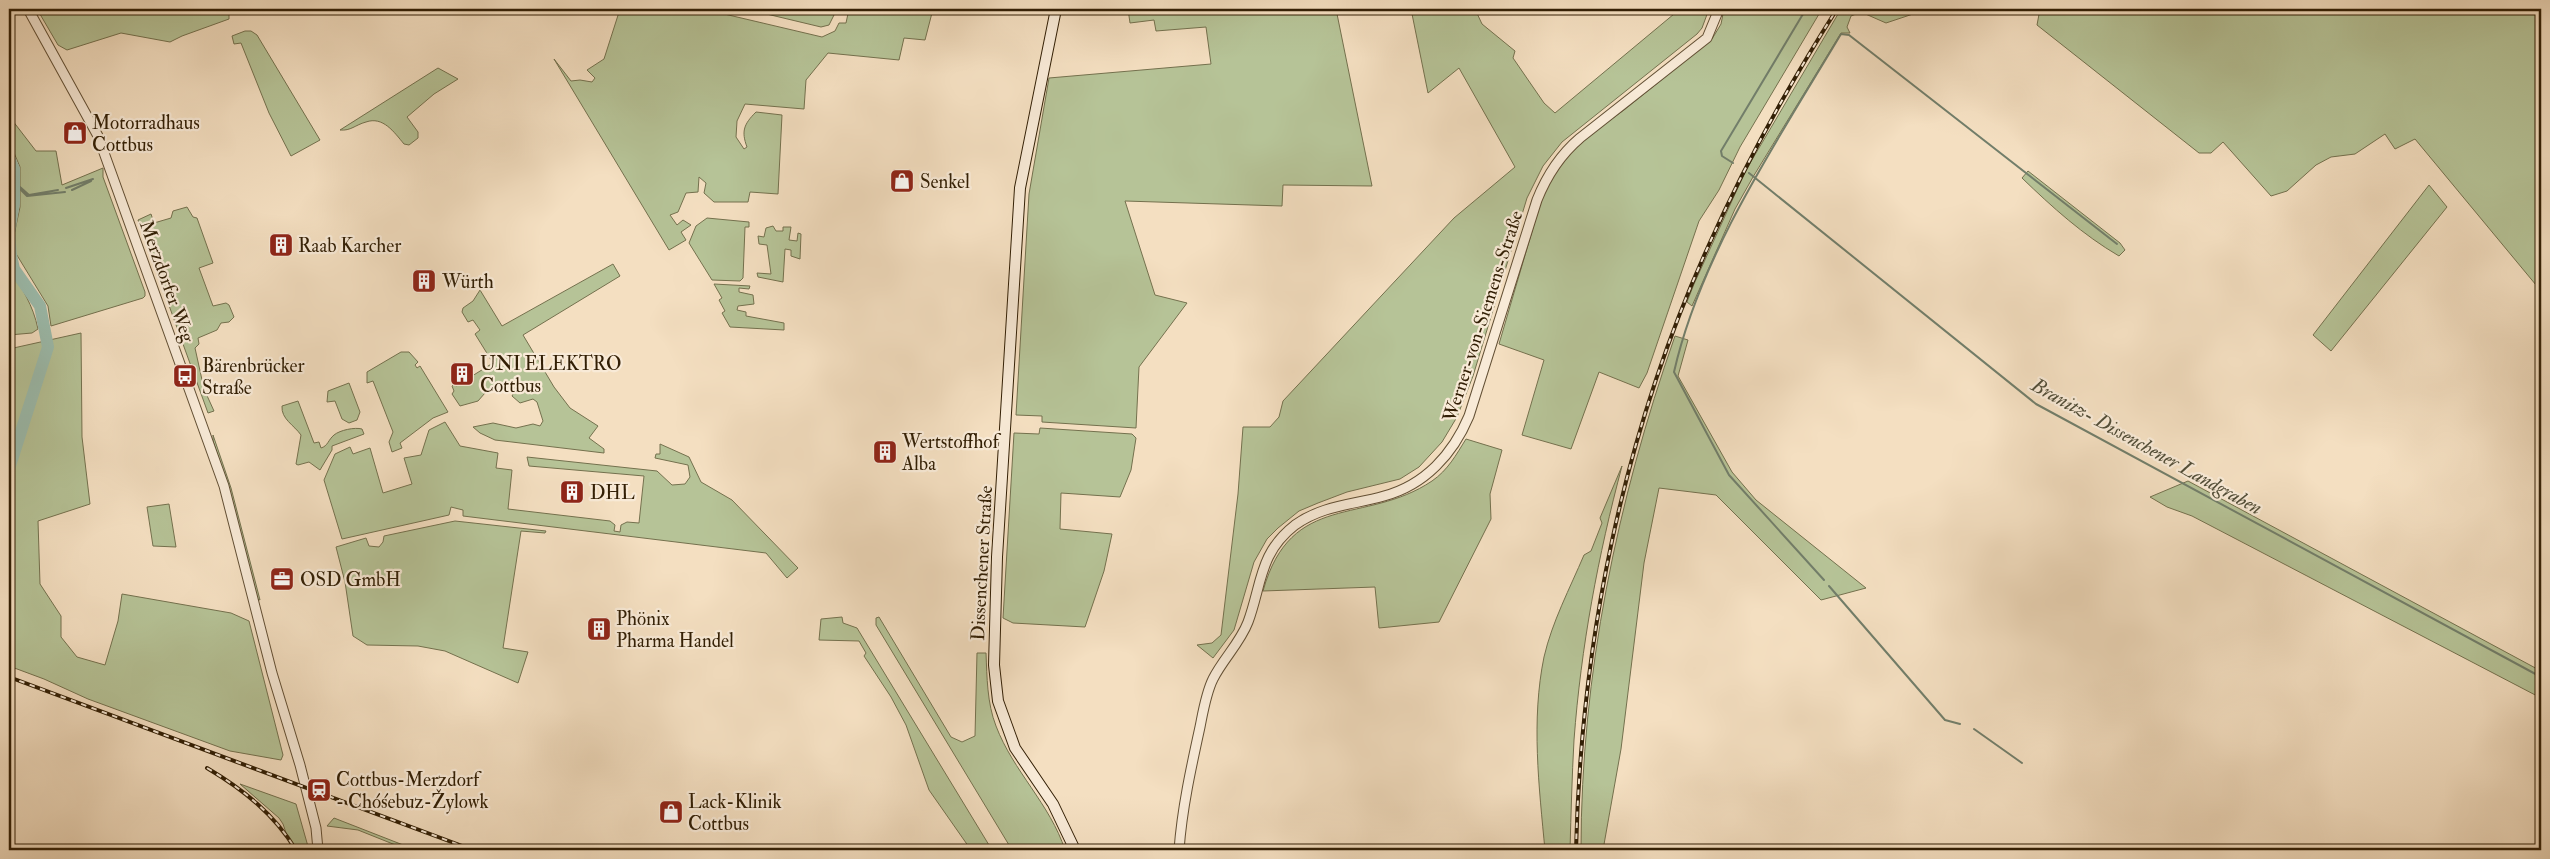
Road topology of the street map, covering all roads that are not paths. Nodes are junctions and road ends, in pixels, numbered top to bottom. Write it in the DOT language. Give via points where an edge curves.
graph roads {
  1 [pos="28,9"];
  2 [pos="1056,9"];
  3 [pos="1719,9"];
  4 [pos="318,850"];
  5 [pos="1075,850"];
  6 [pos="1179,850"];
  1 -- 4 [label="street, Merzdorfer Weg" via="98,136 224,486 254,607 307,793"];
  2 -- 5 [label="main road, Dissenchener Straße" via="1020,188 997,557 994,665 998,701 1008,731 1019,755 1061,818"];
  3 -- 6 [label="street, Werner-von-Siemens-Straße" via="1707,38 1574,143 1552,170 1537,200 1469,416 1448,454 1407,489 1345,503 1312,515 1294,526 1267,558 1242,636 1212,680 1190,771"];
}
